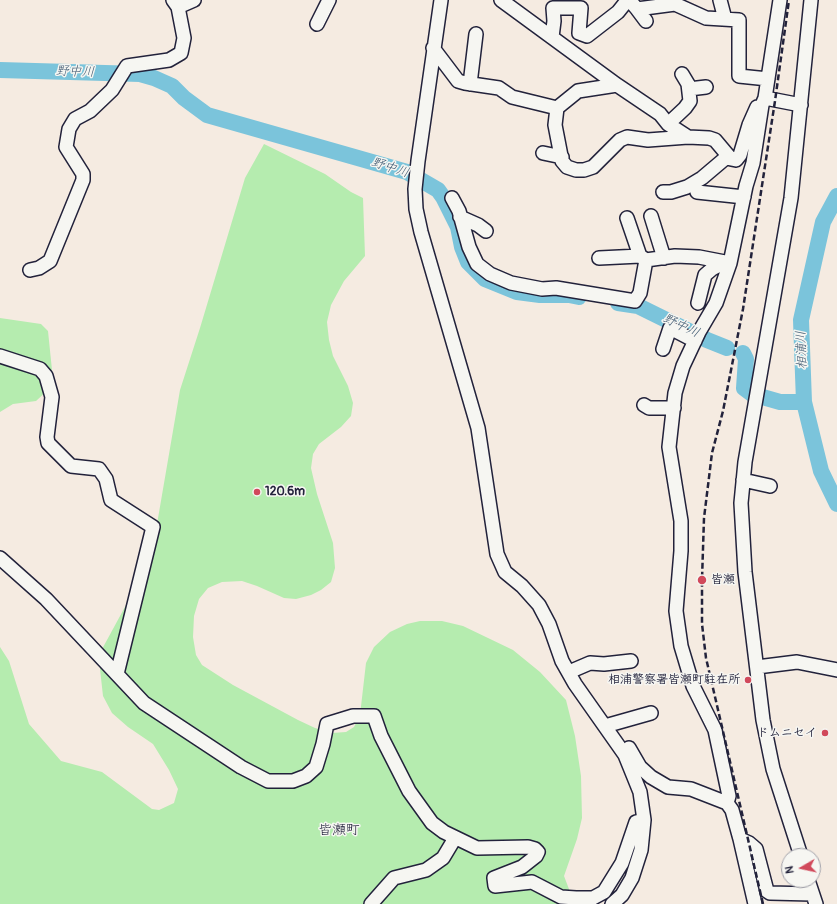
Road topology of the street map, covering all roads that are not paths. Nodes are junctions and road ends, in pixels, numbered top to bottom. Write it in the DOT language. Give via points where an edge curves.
graph roads {
  1 [pos="194,0"];
  2 [pos="329,0"];
  3 [pos="441,0"];
  4 [pos="501,0"];
  5 [pos="720,0"];
  6 [pos="780,0"];
  7 [pos="811,0"];
  8 [pos="175,3"];
  9 [pos="581,4"];
  10 [pos="637,9"];
  11 [pos="725,19"];
  12 [pos="646,20"];
  13 [pos="317,24"];
  14 [pos="476,34"];
  15 [pos="552,38"];
  16 [pos="434,48"];
  17 [pos="682,74"];
  18 [pos="768,79"];
  19 [pos="470,84"];
  20 [pos="617,85"];
  21 [pos="706,87"];
  22 [pos="689,89"];
  23 [pos="765,98"];
  24 [pos="801,105"];
  25 [pos="557,108"];
  26 [pos="668,124"];
  27 [pos="688,137"];
  28 [pos="543,153"];
  29 [pos="728,156"];
  30 [pos="562,157"];
  31 [pos="663,192"];
  32 [pos="697,192"];
  33 [pos="744,197"];
  34 [pos="452,198"];
  35 [pos="652,216"];
  36 [pos="460,217"];
  37 [pos="625,224"];
  38 [pos="486,231"];
  39 [pos="599,258"];
  40 [pos="643,258"];
  41 [pos="664,258"];
  42 [pos="727,262"];
  43 [pos="30,270"];
  44 [pos="698,304"];
  45 [pos="695,341"];
  46 [pos="663,349"];
  47 [pos="0,356"];
  48 [pos="644,405"];
  49 [pos="674,408"];
  50 [pos="743,480"];
  51 [pos="770,486"];
  52 [pos="0,558"];
  53 [pos="631,661"];
  54 [pos="757,667"];
  55 [pos="837,670"];
  56 [pos="569,672"];
  57 [pos="117,674"];
  58 [pos="651,713"];
  59 [pos="607,730"];
  60 [pos="727,803"];
  61 [pos="644,820"];
  62 [pos="455,838"];
  63 [pos="740,839"];
  64 [pos="798,848"];
  65 [pos="811,888"];
  66 [pos="814,899"];
  67 [pos="371,904"];
  68 [pos="612,904"];
  69 [pos="755,904"];
  1 -- 8 [label="street"];
  2 -- 13 [label="street"];
  3 -- 16 [label="street"];
  4 -- 15 [label="street"];
  5 -- 11 [label="street"];
  6 -- 18 [label="street"];
  7 -- 24 [label="street"];
  8 -- 43 [label="street" via="184,38 181,52 168,60 127,66 112,90 90,111 75,119 69,129 66,147 83,174 83,180 50,261"];
  9 -- 10 [label="street" via="578,33 587,36 618,12 626,2 632,3"];
  9 -- 15 [label="street" via="553,8"];
  10 -- 11 [label="street" via="675,4 706,18"];
  10 -- 12 [label="street"];
  11 -- 18 [label="street" via="739,20 740,76"];
  14 -- 19 [label="street" via="470,51"];
  15 -- 20 [label="street"];
  16 -- 19 [label="street" via="458,81"];
  16 -- 56 [label="street" via="418,161 416,209 478,428 497,554 505,572 539,605"];
  17 -- 22 [label="street"];
  18 -- 23 [label="street"];
  19 -- 25 [label="street" via="499,88 512,97"];
  20 -- 25 [label="street" via="578,91"];
  20 -- 26 [label="street" via="660,114"];
  21 -- 22 [label="street"];
  22 -- 26 [label="street" via="690,101"];
  23 -- 24 [label="street"];
  23 -- 29 [label="street" via="756,108 740,155 736,160 731,160"];
  23 -- 33 [label="street"];
  24 -- 50 [label="street" via="791,198"];
  25 -- 30 [label="street" via="555,125"];
  26 -- 27 [label="street"];
  27 -- 29 [label="street" via="715,140"];
  27 -- 30 [label="street" via="648,140 627,137 620,140 592,167 584,170 567,167"];
  28 -- 30 [label="street"];
  29 -- 31 [label="street" via="687,187"];
  32 -- 33 [label="street"];
  33 -- 42 [label="street"];
  34 -- 36 [label="street"];
  35 -- 41 [label="street"];
  36 -- 38 [label="street"];
  36 -- 40 [label="street" via="477,264 490,274 511,283 635,301 640,293"];
  37 -- 40 [label="street"];
  39 -- 40 [label="street"];
  40 -- 41 [label="street"];
  41 -- 42 [label="street" via="699,257"];
  42 -- 44 [label="street" via="705,275"];
  42 -- 45 [label="street" via="716,303"];
  45 -- 46 [label="street" via="670,328"];
  45 -- 49 [label="street" via="683,366 675,393"];
  47 -- 57 [label="street" via="40,369 46,376 52,397 48,443 71,466 99,468 106,479 111,500 153,527"];
  48 -- 49 [label="street" via="649,408"];
  49 -- 60 [label="street" via="669,447 681,521 676,611 681,646 693,686 715,730 729,796"];
  50 -- 51 [label="street"];
  50 -- 54 [label="street" via="741,503 745,572"];
  52 -- 57 [label="street" via="46,599"];
  53 -- 56 [label="street" via="590,663"];
  54 -- 55 [label="street" via="798,662"];
  54 -- 64 [label="street" via="763,720 773,769"];
  56 -- 59 [label="street"];
  57 -- 62 [label="street" via="144,703 241,767 268,781 293,781 306,776 316,767 327,724 353,716 374,716 381,736 409,792 432,823"];
  58 -- 59 [label="street"];
  59 -- 60 [label="street" via="619,731 640,767 651,777 668,787 691,789"];
  59 -- 61 [label="street" via="625,755 640,792"];
  60 -- 63 [label="street" via="732,810"];
  61 -- 62 [label="street" via="636,822 622,863 604,892 593,898 561,896 532,882 494,886 494,878 522,867 538,852 528,847 477,848"];
  61 -- 68 [label="street" via="641,850 632,878 622,895"];
  62 -- 67 [label="street" via="438,862 426,870 394,878"];
  63 -- 66 [label="street" via="756,849 767,891"];
  63 -- 69 [label="street"];
  65 -- 66 [label="street"];
}
